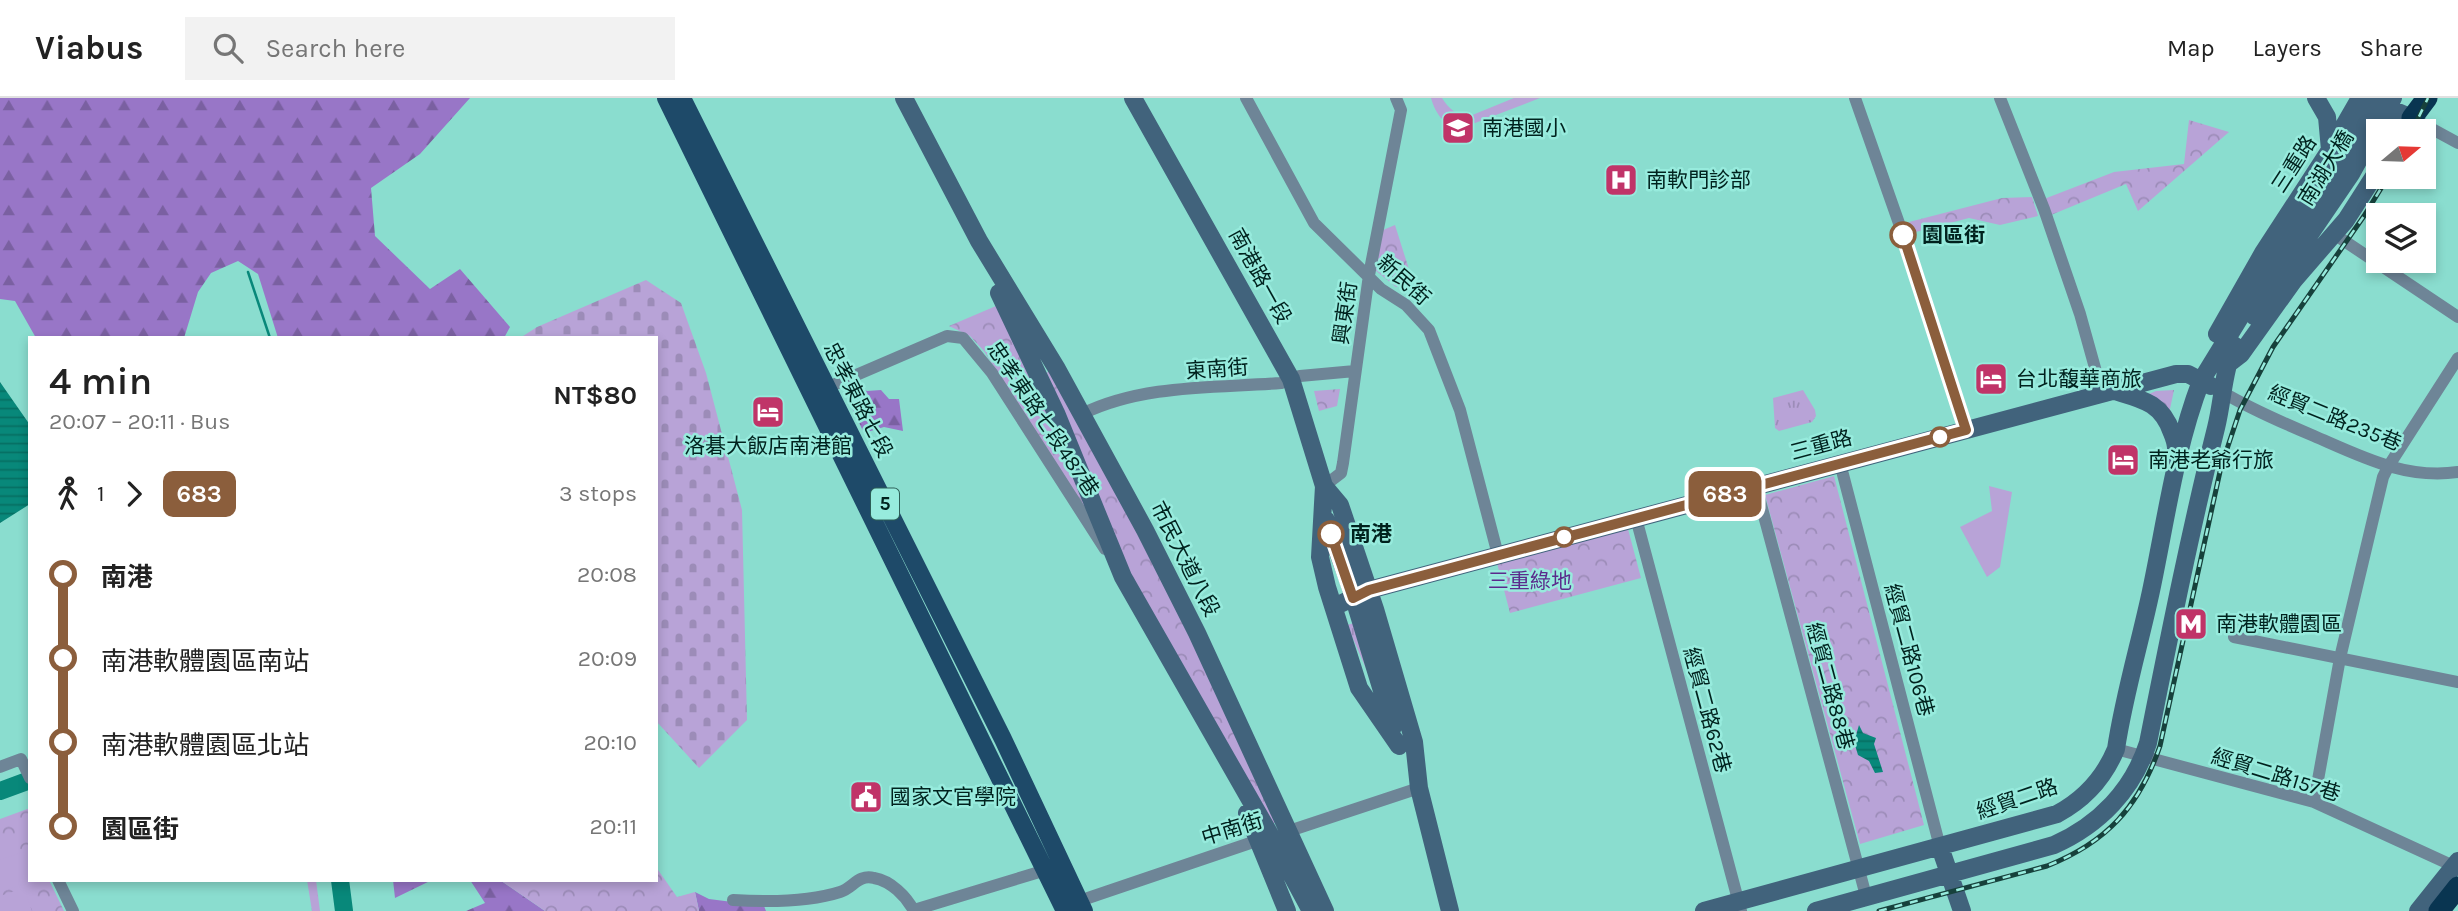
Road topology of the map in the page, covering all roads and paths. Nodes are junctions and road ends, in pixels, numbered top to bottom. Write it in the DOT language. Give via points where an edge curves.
graph roads {
  1 [pos="666,98"];
  2 [pos="682,98"];
  3 [pos="904,98"];
  4 [pos="1133,98"];
  5 [pos="1246,98"];
  6 [pos="1396,98"];
  7 [pos="1854,98"];
  8 [pos="2000,98"];
  9 [pos="2316,98"];
  10 [pos="2360,98"];
  11 [pos="2366,98"];
  12 [pos="2376,98"];
  13 [pos="2393,98"];
  14 [pos="2427,98"];
  15 [pos="2411,116"];
  16 [pos="2458,143"];
  17 [pos="2330,150"];
  18 [pos="2366,187"];
  19 [pos="2334,234"];
  20 [pos="979,241"];
  21 [pos="2286,256"];
  22 [pos="1370,275"];
  23 [pos="2458,317"];
  24 [pos="2458,358"];
  25 [pos="2218,366"];
  26 [pos="1057,369"];
  27 [pos="1355,370"];
  28 [pos="1039,376"];
  29 [pos="1291,379"];
  30 [pos="2202,381"];
  31 [pos="826,388"];
  32 [pos="2106,392"];
  33 [pos="2222,392"];
  34 [pos="1082,414"];
  35 [pos="1966,430"];
  36 [pos="1840,463"];
  37 [pos="2388,467"];
  38 [pos="2174,472"];
  39 [pos="2458,472"];
  40 [pos="1324,486"];
  41 [pos="1756,486"];
  42 [pos="1323,511"];
  43 [pos="1636,518"];
  44 [pos="1497,555"];
  45 [pos="1123,577"];
  46 [pos="1361,594"];
  47 [pos="1334,607"];
  48 [pos="2234,637"];
  49 [pos="2340,659"];
  50 [pos="2458,682"];
  51 [pos="1399,746"];
  52 [pos="2116,749"];
  53 [pos="2144,757"];
  54 [pos="0,767"];
  55 [pos="25,768"];
  56 [pos="1419,788"];
  57 [pos="2314,802"];
  58 [pos="1273,836"];
  59 [pos="1940,847"];
  60 [pos="2456,865"];
  61 [pos="1859,869"];
  62 [pos="1046,870"];
  63 [pos="1951,872"];
  64 [pos="59,882"];
  65 [pos="2458,887"];
  66 [pos="1866,896"];
  67 [pos="733,900"];
  68 [pos="1740,906"];
  69 [pos="1070,909"];
  70 [pos="73,911"];
  71 [pos="914,911"];
  72 [pos="1287,911"];
  73 [pos="1311,911"];
  74 [pos="1325,911"];
  75 [pos="1450,911"];
  76 [pos="1704,911"];
  77 [pos="1816,911"];
  78 [pos="1962,911"];
  79 [pos="2418,911"];
  80 [pos="2439,911"];
  1 -- 62 [label="main road, 忠孝東路七段 / 5"];
  2 -- 31 [label="main road, 忠孝東路七段 / 5"];
  3 -- 20 [label="main road, 市民大道八段"];
  4 -- 29 [label="main road, 南港路一段"];
  5 -- 22 [label="street, 新民街" via="1314,223"];
  6 -- 22 [label="street, 興東街" via="1401,110"];
  7 -- 35 [label="street"];
  8 -- 32 [label="street"];
  9 -- 17 [label="main road" via="2327,117"];
  10 -- 17 [label="main road, 三重路"];
  11 -- 15 [label="main road"];
  12 -- 21 [label="main road, 南湖大橋"];
  13 -- 21 [label="main road, 南湖大橋" via="2351,174"];
  14 -- 15 [label="highway"];
  15 -- 16 [label="street"];
  17 -- 25 [label="main road, 三重路" via="2263,253 2211,345"];
  18 -- 19 [label="main road"];
  19 -- 23 [label="street"];
  19 -- 25 [label="main road" via="2241,354"];
  20 -- 26 [label="main road, 市民大道八段"];
  20 -- 28 [label="main road, 市民大道八段"];
  21 -- 25 [label="main road"];
  22 -- 27 [label="street, 興東街"];
  22 -- 44 [label="street, 新民街" via="1429,330 1461,410"];
  24 -- 37 [label="street"];
  25 -- 30 [label="main road, 經貿二路"];
  25 -- 33 [label="main road"];
  26 -- 28 [label="street" via="1047,366"];
  26 -- 34 [label="main road, 市民大道八段"];
  27 -- 29 [label="street, 東南街"];
  27 -- 40 [label="street, 興東街" via="1340,473"];
  28 -- 45 [label="main road, 市民大道八段"];
  29 -- 34 [label="street, 東南街" via="1156,392 1109,402"];
  29 -- 40 [label="main road, 南港路一段"];
  30 -- 32 [label="main road, 三重路" via="2176,373"];
  30 -- 33 [label="main road, 經貿二路235巷"];
  30 -- 38 [label="main road, 經貿二路"];
  31 -- 45 [label="street, 忠孝東路七段487巷" via="947,336 963,338 992,373"];
  31 -- 69 [label="main road, 忠孝東路七段 / 5" via="1003,739"];
  32 -- 35 [label="main road, 三重路"];
  32 -- 38 [label="main road" via="2155,406 2177,446"];
  33 -- 37 [label="street, 經貿二路235巷"];
  33 -- 53 [label="main road"];
  34 -- 58 [label="main road, 市民大道八段" via="1197,633"];
  35 -- 36 [label="main road, 三重路"];
  36 -- 41 [label="main road, 三重路"];
  36 -- 59 [label="street, 經貿二路106巷"];
  37 -- 39 [label="street, 經貿二路235巷" via="2442,475"];
  37 -- 49 [label="street"];
  38 -- 52 [label="main road, 經貿二路"];
  40 -- 42 [label="main road, 南港路一段"];
  40 -- 46 [label="main road, 南港路一段" via="1340,505"];
  41 -- 43 [label="main road, 三重路"];
  41 -- 61 [label="street, 經貿二路88巷"];
  42 -- 46 [label="main road, 南港路一段"];
  42 -- 47 [label="main road" via="1320,557"];
  43 -- 44 [label="main road, 三重路"];
  43 -- 68 [label="street, 經貿二路62巷"];
  44 -- 46 [label="main road, 三重路"];
  45 -- 58 [label="main road, 市民大道八段"];
  46 -- 47 [label="main road, 三重路"];
  46 -- 51 [label="main road, 南港路一段"];
  46 -- 56 [label="main road, 南港路一段" via="1414,742"];
  47 -- 51 [label="main road" via="1359,688"];
  48 -- 49 [label="street"];
  49 -- 50 [label="street"];
  49 -- 57 [label="street"];
  51 -- 56 [label="main road, 南港路一段"];
  52 -- 53 [label="street, 經貿二路157巷"];
  52 -- 59 [label="main road, 經貿二路" via="2107,771 2080,800 2057,814"];
  53 -- 57 [label="street, 經貿二路157巷"];
  53 -- 63 [label="main road" via="2125,792 2073,836"];
  54 -- 55 [label="street"];
  56 -- 58 [label="street, 中南街"];
  56 -- 75 [label="main road, 南港路一段"];
  57 -- 60 [label="street, 經貿二路157巷"];
  58 -- 69 [label="street, 中南街" via="1088,898"];
  58 -- 72 [label="main road"];
  58 -- 73 [label="main road, 市民大道八段"];
  58 -- 74 [label="main road, 市民大道八段"];
  59 -- 61 [label="main road, 經貿二路"];
  59 -- 63 [label="main road"];
  60 -- 79 [label="main road"];
  61 -- 66 [label="street, 經貿二路88巷"];
  61 -- 68 [label="main road, 經貿二路"];
  62 -- 69 [label="main road, 忠孝東路七段 / 5"];
  62 -- 71 [label="street"];
  63 -- 66 [label="main road"];
  63 -- 78 [label="main road"];
  64 -- 70 [label="street"];
  65 -- 80 [label="highway"];
  66 -- 77 [label="main road"];
  67 -- 71 [label="street" via="766,903 804,898 843,891 863,877 875,878 905,896"];
  68 -- 76 [label="main road, 經貿二路"];
}
